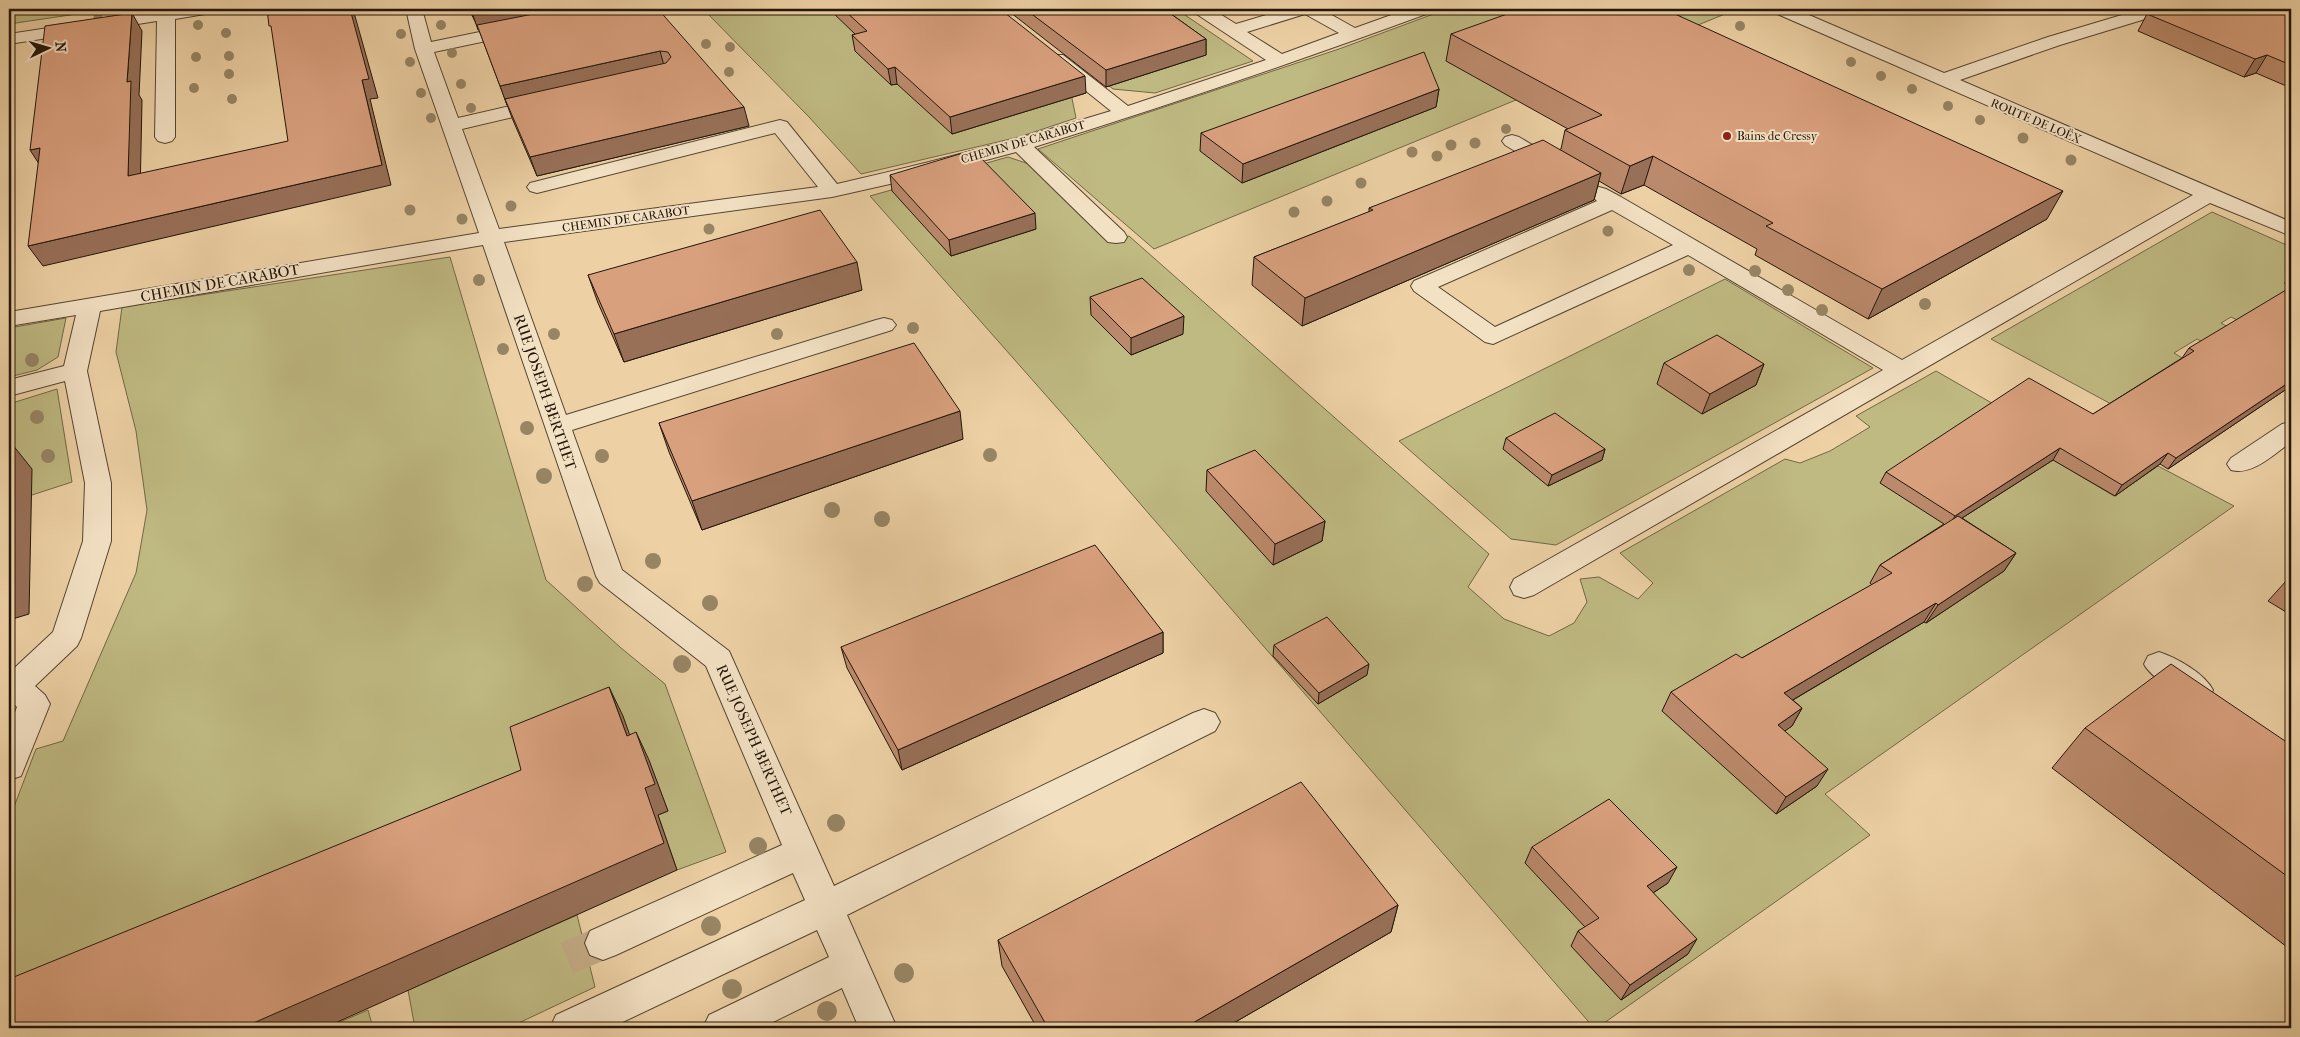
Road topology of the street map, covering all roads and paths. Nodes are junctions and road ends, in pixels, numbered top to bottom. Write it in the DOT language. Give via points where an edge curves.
graph roads {
  1 [pos="205,9"];
  2 [pos="414,9"];
  3 [pos="1201,9"];
  4 [pos="1303,9"];
  5 [pos="1309,9"];
  6 [pos="1423,9"];
  7 [pos="1781,9"];
  8 [pos="2159,9"];
  9 [pos="166,15"];
  10 [pos="533,26"];
  11 [pos="1234,30"];
  12 [pos="1352,34"];
  13 [pos="9,39"];
  14 [pos="424,49"];
  15 [pos="1047,52"];
  16 [pos="1280,61"];
  17 [pos="1942,80"];
  18 [pos="564,99"];
  19 [pos="1125,113"];
  20 [pos="452,125"];
  21 [pos="165,137"];
  22 [pos="1512,141"];
  23 [pos="1020,145"];
  24 [pos="537,186"];
  25 [pos="832,191"];
  26 [pos="2208,195"];
  27 [pos="1614,201"];
  28 [pos="2291,230"];
  29 [pos="491,237"];
  30 [pos="1116,237"];
  31 [pos="1689,246"];
  32 [pos="89,306"];
  33 [pos="9,320"];
  34 [pos="884,325"];
  35 [pos="1901,370"];
  36 [pos="75,371"];
  37 [pos="9,388"];
  38 [pos="557,426"];
  39 [pos="2291,430"];
  40 [pos="2240,464"];
  41 [pos="1524,587"];
  42 [pos="2159,664"];
  43 [pos="2217,703"];
  44 [pos="1204,722"];
  45 [pos="15,736"];
  46 [pos="9,766"];
  47 [pos="803,852"];
  48 [pos="826,908"];
  49 [pos="604,943"];
  50 [pos="850,965"];
  51 [pos="569,1028"];
  52 [pos="722,1028"];
  53 [pos="878,1028"];
  1 -- 9 [label="street"];
  2 -- 14 [label="street"];
  3 -- 11 [label="street"];
  4 -- 11 [label="street"];
  5 -- 12 [label="street"];
  6 -- 12 [label="street, CHEMIN DE CARABOT"];
  7 -- 17 [label="street, ROUTE DE LOËX"];
  8 -- 17 [label="street"];
  9 -- 13 [label="street"];
  9 -- 21 [label="street"];
  10 -- 14 [label="street"];
  11 -- 16 [label="street"];
  12 -- 16 [label="street, CHEMIN DE CARABOT"];
  14 -- 20 [label="street"];
  15 -- 19 [label="street"];
  16 -- 19 [label="street, CHEMIN DE CARABOT"];
  17 -- 26 [label="street, ROUTE DE LOËX"];
  18 -- 20 [label="street"];
  19 -- 23 [label="street, CHEMIN DE CARABOT"];
  20 -- 29 [label="street"];
  22 -- 27 [label="street"];
  23 -- 25 [label="street, CHEMIN DE CARABOT"];
  23 -- 30 [label="street"];
  24 -- 25 [label="street" via="780,126"];
  25 -- 29 [label="street, CHEMIN DE CARABOT"];
  26 -- 28 [label="street, ROUTE DE LOËX"];
  26 -- 35 [label="street"];
  27 -- 31 [label="street"];
  27 -- 31 [label="street" via="1422,286 1492,337"];
  29 -- 32 [label="street, CHEMIN DE CARABOT"];
  29 -- 38 [label="street, RUE JOSEPH-BERTHET"];
  31 -- 35 [label="street"];
  32 -- 33 [label="street, CHEMIN DE CARABOT"];
  32 -- 36 [label="street"];
  34 -- 38 [label="street"];
  35 -- 41 [label="street"];
  36 -- 37 [label="street"];
  36 -- 45 [label="street" via="98,483 96,542 66,638 15,686 34,704"];
  38 -- 47 [label="street, RUE JOSEPH-BERTHET" via="610,576 718,659"];
  39 -- 40 [label="street"];
  42 -- 43 [label="street"];
  44 -- 48 [label="street"];
  45 -- 46 [label="street"];
  47 -- 48 [label="street, RUE JOSEPH-BERTHET"];
  47 -- 49 [label="street"];
  48 -- 50 [label="street, RUE JOSEPH-BERTHET"];
  48 -- 51 [label="street"];
  50 -- 52 [label="street"];
  50 -- 53 [label="street, RUE JOSEPH-BERTHET"];
}
